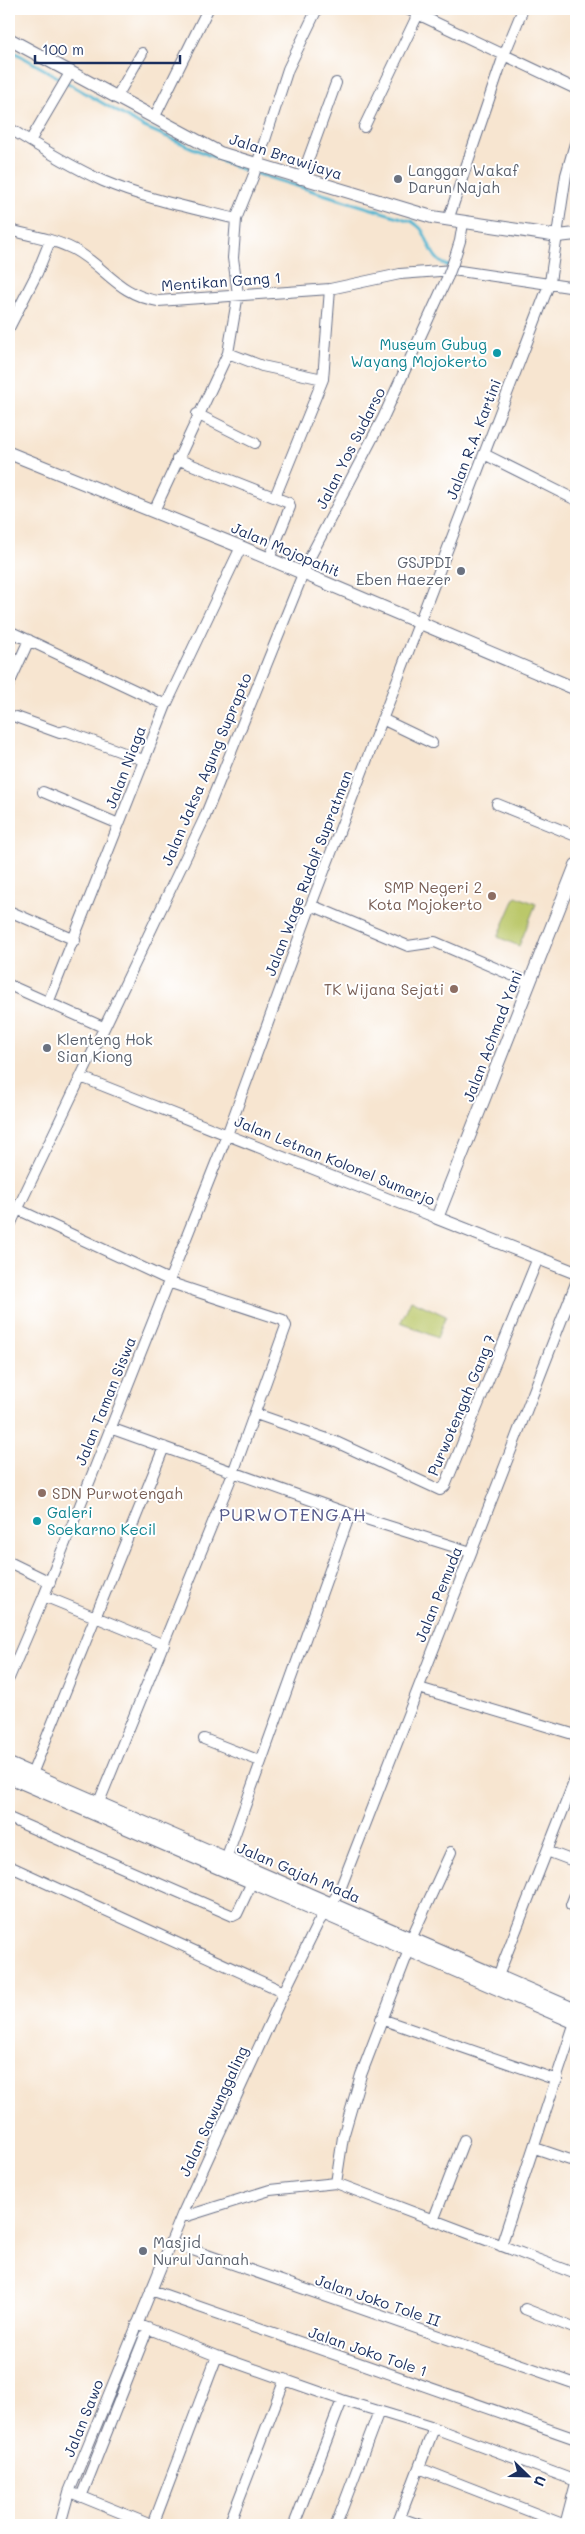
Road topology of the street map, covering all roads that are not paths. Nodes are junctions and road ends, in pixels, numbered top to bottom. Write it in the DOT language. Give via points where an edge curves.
graph roads {
  1 [pos="208,9"];
  2 [pos="317,9"];
  3 [pos="407,9"];
  4 [pos="523,9"];
  5 [pos="419,11"];
  6 [pos="9,39"];
  7 [pos="142,52"];
  8 [pos="504,55"];
  9 [pos="66,81"];
  10 [pos="336,83"];
  11 [pos="576,88"];
  12 [pos="116,98"];
  13 [pos="154,118"];
  14 [pos="364,127"];
  15 [pos="9,128"];
  16 [pos="576,140"];
  17 [pos="30,141"];
  18 [pos="255,171"];
  19 [pos="301,179"];
  20 [pos="236,219"];
  21 [pos="448,220"];
  22 [pos="463,224"];
  23 [pos="9,230"];
  24 [pos="576,234"];
  25 [pos="558,236"];
  26 [pos="50,241"];
  27 [pos="451,269"];
  28 [pos="550,281"];
  29 [pos="576,288"];
  30 [pos="330,289"];
  31 [pos="238,294"];
  32 [pos="9,328"];
  33 [pos="228,353"];
  34 [pos="323,379"];
  35 [pos="197,414"];
  36 [pos="255,443"];
  37 [pos="9,453"];
  38 [pos="484,454"];
  39 [pos="177,459"];
  40 [pos="275,497"];
  41 [pos="576,500"];
  42 [pos="154,511"];
  43 [pos="241,547"];
  44 [pos="269,559"];
  45 [pos="303,574"];
  46 [pos="418,623"];
  47 [pos="9,631"];
  48 [pos="29,640"];
  49 [pos="9,684"];
  50 [pos="576,690"];
  51 [pos="166,705"];
  52 [pos="16,717"];
  53 [pos="382,719"];
  54 [pos="432,743"];
  55 [pos="143,760"];
  56 [pos="43,792"];
  57 [pos="497,804"];
  58 [pos="119,824"];
  59 [pos="576,836"];
  60 [pos="576,865"];
  61 [pos="311,905"];
  62 [pos="9,911"];
  63 [pos="75,940"];
  64 [pos="530,983"];
  65 [pos="9,986"];
  66 [pos="48,1003"];
  67 [pos="104,1027"];
  68 [pos="81,1077"];
  69 [pos="228,1135"];
  70 [pos="14,1210"];
  71 [pos="437,1218"];
  72 [pos="9,1227"];
  73 [pos="538,1258"];
  74 [pos="576,1273"];
  75 [pos="168,1281"];
  76 [pos="576,1283"];
  77 [pos="256,1414"];
  78 [pos="110,1428"];
  79 [pos="164,1447"];
  80 [pos="233,1473"];
  81 [pos="350,1514"];
  82 [pos="471,1552"];
  83 [pos="9,1562"];
  84 [pos="50,1582"];
  85 [pos="44,1596"];
  86 [pos="96,1617"];
  87 [pos="164,1645"];
  88 [pos="9,1678"];
  89 [pos="420,1688"];
  90 [pos="576,1735"];
  91 [pos="204,1739"];
  92 [pos="260,1762"];
  93 [pos="9,1764"];
  94 [pos="32,1774"];
  95 [pos="9,1777"];
  96 [pos="576,1777"];
  97 [pos="99,1802"];
  98 [pos="9,1818"];
  99 [pos="547,1851"];
  100 [pos="451,1852"];
  101 [pos="226,1859"];
  102 [pos="576,1862"];
  103 [pos="9,1866"];
  104 [pos="252,1882"];
  105 [pos="576,1892"];
  106 [pos="571,1905"];
  107 [pos="328,1909"];
  108 [pos="411,1941"];
  109 [pos="498,1976"];
  110 [pos="284,1992"];
  111 [pos="576,2018"];
  112 [pos="381,2019"];
  113 [pos="557,2080"];
  114 [pos="464,2140"];
  115 [pos="535,2148"];
  116 [pos="576,2162"];
  117 [pos="336,2183"];
  118 [pos="182,2216"];
  119 [pos="433,2221"];
  120 [pos="170,2242"];
  121 [pos="501,2246"];
  122 [pos="576,2274"];
  123 [pos="150,2290"];
  124 [pos="525,2309"];
  125 [pos="137,2324"];
  126 [pos="148,2328"];
  127 [pos="576,2329"];
  128 [pos="217,2356"];
  129 [pos="285,2379"];
  130 [pos="576,2384"];
  131 [pos="342,2400"];
  132 [pos="379,2410"];
  133 [pos="434,2428"];
  134 [pos="576,2439"];
  135 [pos="419,2468"];
  136 [pos="576,2482"];
  137 [pos="69,2492"];
  138 [pos="81,2497"];
  139 [pos="398,2521"];
  140 [pos="60,2525"];
  141 [pos="152,2525"];
  142 [pos="229,2525"];
  143 [pos="294,2525"];
  144 [pos="336,2525"];
  145 [pos="420,2525"];
  146 [pos="565,2525"];
  1 -- 13 [label="street"];
  2 -- 18 [label="street" via="288,69"];
  3 -- 5 [label="street"];
  4 -- 8 [label="street"];
  5 -- 8 [label="street"];
  5 -- 14 [label="street"];
  6 -- 9 [label="main road, Jalan Brawijaya"];
  7 -- 12 [label="street"];
  8 -- 11 [label="street"];
  8 -- 21 [label="street"];
  9 -- 12 [label="main road, Jalan Brawijaya"];
  9 -- 17 [label="street"];
  10 -- 19 [label="street"];
  12 -- 13 [label="main road, Jalan Brawijaya"];
  13 -- 18 [label="main road, Jalan Brawijaya"];
  15 -- 17 [label="street"];
  16 -- 25 [label="street, Jalan R.A. Kartini" via="566,175"];
  17 -- 20 [label="street" via="104,181"];
  18 -- 19 [label="main road, Jalan Brawijaya"];
  18 -- 20 [label="street"];
  19 -- 21 [label="main road, Jalan Brawijaya"];
  20 -- 31 [label="street" via="234,258"];
  21 -- 22 [label="main road, Jalan Brawijaya"];
  22 -- 25 [label="main road, Jalan Brawijaya"];
  22 -- 27 [label="street, Jalan Yos Sudarso"];
  23 -- 26 [label="street, Mentikan Gang 1"];
  24 -- 25 [label="main road, Jalan Brawijaya"];
  25 -- 28 [label="street, Jalan R.A. Kartini"];
  26 -- 31 [label="street, Mentikan Gang 1" via="74,250 122,288 146,299 169,302"];
  26 -- 32 [label="street"];
  27 -- 28 [label="street, Mentikan Gang 1"];
  27 -- 30 [label="street, Mentikan Gang 1" via="400,274"];
  27 -- 45 [label="street, Jalan Yos Sudarso" via="383,418"];
  28 -- 29 [label="street, Mentikan Gang 1"];
  28 -- 38 [label="street, Jalan R.A. Kartini"];
  30 -- 31 [label="street, Mentikan Gang 1"];
  30 -- 34 [label="street"];
  31 -- 33 [label="street"];
  33 -- 34 [label="street" via="262,366"];
  33 -- 35 [label="street"];
  34 -- 40 [label="street"];
  35 -- 36 [label="street"];
  35 -- 39 [label="street"];
  37 -- 42 [label="main road, Jalan Mojopahit"];
  38 -- 41 [label="street"];
  38 -- 46 [label="street, Jalan R.A. Kartini"];
  39 -- 40 [label="street"];
  39 -- 42 [label="street"];
  40 -- 44 [label="street" via="288,502 290,507"];
  42 -- 43 [label="main road, Jalan Mojopahit"];
  43 -- 44 [label="main road, Jalan Mojopahit"];
  43 -- 51 [label="street, Jalan Niaga"];
  44 -- 45 [label="main road, Jalan Mojopahit"];
  45 -- 46 [label="main road, Jalan Mojopahit"];
  45 -- 67 [label="street, Jalan Jaksa Agung Suprapto" via="204,820"];
  46 -- 50 [label="main road, Jalan Mojopahit"];
  46 -- 53 [label="street, Jalan Wage Rudolf Supratman"];
  47 -- 48 [label="street"];
  48 -- 49 [label="street"];
  48 -- 51 [label="street"];
  51 -- 55 [label="street, Jalan Niaga"];
  52 -- 55 [label="street"];
  53 -- 54 [label="street"];
  53 -- 61 [label="street, Jalan Wage Rudolf Supratman"];
  55 -- 58 [label="street, Jalan Niaga"];
  56 -- 58 [label="street"];
  57 -- 59 [label="street"];
  58 -- 63 [label="street, Jalan Niaga"];
  60 -- 64 [label="main road, Jalan Achmad Yani"];
  61 -- 64 [label="street" via="408,946 435,942"];
  61 -- 69 [label="street, Jalan Wage Rudolf Supratman"];
  62 -- 63 [label="street"];
  63 -- 66 [label="street, Jalan Niaga"];
  64 -- 71 [label="main road, Jalan Achmad Yani"];
  65 -- 66 [label="street"];
  66 -- 67 [label="street"];
  67 -- 68 [label="street, Jalan Jaksa Agung Suprapto"];
  68 -- 69 [label="street, Jalan Letnan Kolonel Sumarjo"];
  68 -- 70 [label="street, Jalan Jaksa Agung Suprapto"];
  69 -- 71 [label="street, Jalan Letnan Kolonel Sumarjo"];
  69 -- 75 [label="street, Jalan Taman Siswa"];
  70 -- 72 [label="street, Jalan Jaksa Agung Suprapto"];
  70 -- 75 [label="street"];
  71 -- 73 [label="main road, Jalan Letnan Kolonel Sumarjo"];
  73 -- 74 [label="main road, Jalan Letnan Kolonel Sumarjo"];
  73 -- 77 [label="street, Purwotengah Gang 7" via="445,1486 440,1490 336,1442"];
  75 -- 77 [label="street" via="286,1323"];
  75 -- 78 [label="street, Jalan Taman Siswa"];
  76 -- 82 [label="street, Jalan Pemuda"];
  77 -- 80 [label="street"];
  78 -- 79 [label="street"];
  78 -- 84 [label="street, Jalan Taman Siswa"];
  79 -- 80 [label="street"];
  79 -- 86 [label="street"];
  80 -- 81 [label="street"];
  80 -- 87 [label="street"];
  81 -- 82 [label="street"];
  81 -- 92 [label="street"];
  82 -- 89 [label="street, Jalan Pemuda"];
  83 -- 84 [label="street"];
  84 -- 85 [label="street, Jalan Taman Siswa"];
  85 -- 86 [label="street"];
  85 -- 88 [label="street, Jalan Taman Siswa"];
  86 -- 87 [label="street"];
  86 -- 94 [label="street"];
  87 -- 97 [label="street"];
  89 -- 90 [label="street"];
  89 -- 107 [label="street, Jalan Pemuda" via="340,1892"];
  91 -- 92 [label="street"];
  92 -- 101 [label="street"];
  93 -- 94 [label="main road, Jalan Gajah Mada"];
  94 -- 97 [label="main road, Jalan Gajah Mada"];
  95 -- 104 [label="main road, Jalan Gajah Mada"];
  96 -- 99 [label="street"];
  97 -- 101 [label="main road, Jalan Gajah Mada"];
  98 -- 104 [label="street" via="233,1916 237,1914"];
  99 -- 102 [label="street"];
  99 -- 109 [label="street"];
  100 -- 108 [label="street"];
  101 -- 107 [label="main road, Jalan Gajah Mada"];
  103 -- 110 [label="street"];
  104 -- 107 [label="main road, Jalan Gajah Mada"];
  105 -- 106 [label="street"];
  107 -- 108 [label="main road, Jalan Gajah Mada"];
  107 -- 110 [label="street, Jalan Sawunggaling"];
  108 -- 109 [label="main road, Jalan Gajah Mada"];
  108 -- 111 [label="main road, Jalan Gajah Mada"];
  108 -- 112 [label="street"];
  109 -- 111 [label="main road, Jalan Gajah Mada"];
  110 -- 118 [label="street, Jalan Sawunggaling"];
  111 -- 113 [label="street"];
  112 -- 113 [label="street"];
  112 -- 117 [label="street" via="345,2127"];
  113 -- 115 [label="street"];
  114 -- 119 [label="street"];
  115 -- 116 [label="street"];
  115 -- 121 [label="street"];
  117 -- 118 [label="street" via="270,2190"];
  117 -- 119 [label="street"];
  118 -- 120 [label="street, Jalan Sawunggaling"];
  119 -- 121 [label="street"];
  120 -- 123 [label="street, Jalan Sawunggaling"];
  120 -- 130 [label="street, Jalan Joko Tole II"];
  121 -- 122 [label="street"];
  123 -- 125 [label="street, Jalan Sawunggaling"];
  123 -- 134 [label="street, Jalan Joko Tole 1"];
  124 -- 127 [label="street"];
  125 -- 126 [label="street"];
  125 -- 137 [label="street, Jalan Sawo"];
  126 -- 128 [label="street"];
  126 -- 138 [label="street"];
  128 -- 129 [label="street"];
  128 -- 141 [label="street"];
  129 -- 131 [label="street"];
  129 -- 142 [label="street"];
  131 -- 132 [label="street"];
  131 -- 143 [label="street"];
  132 -- 133 [label="street"];
  132 -- 144 [label="street"];
  133 -- 135 [label="street"];
  133 -- 136 [label="street"];
  135 -- 139 [label="street"];
  135 -- 146 [label="street"];
  136 -- 146 [label="street"];
  137 -- 138 [label="street"];
  137 -- 140 [label="street, Jalan Sawo"];
  138 -- 141 [label="street"];
  139 -- 145 [label="street"];
}
